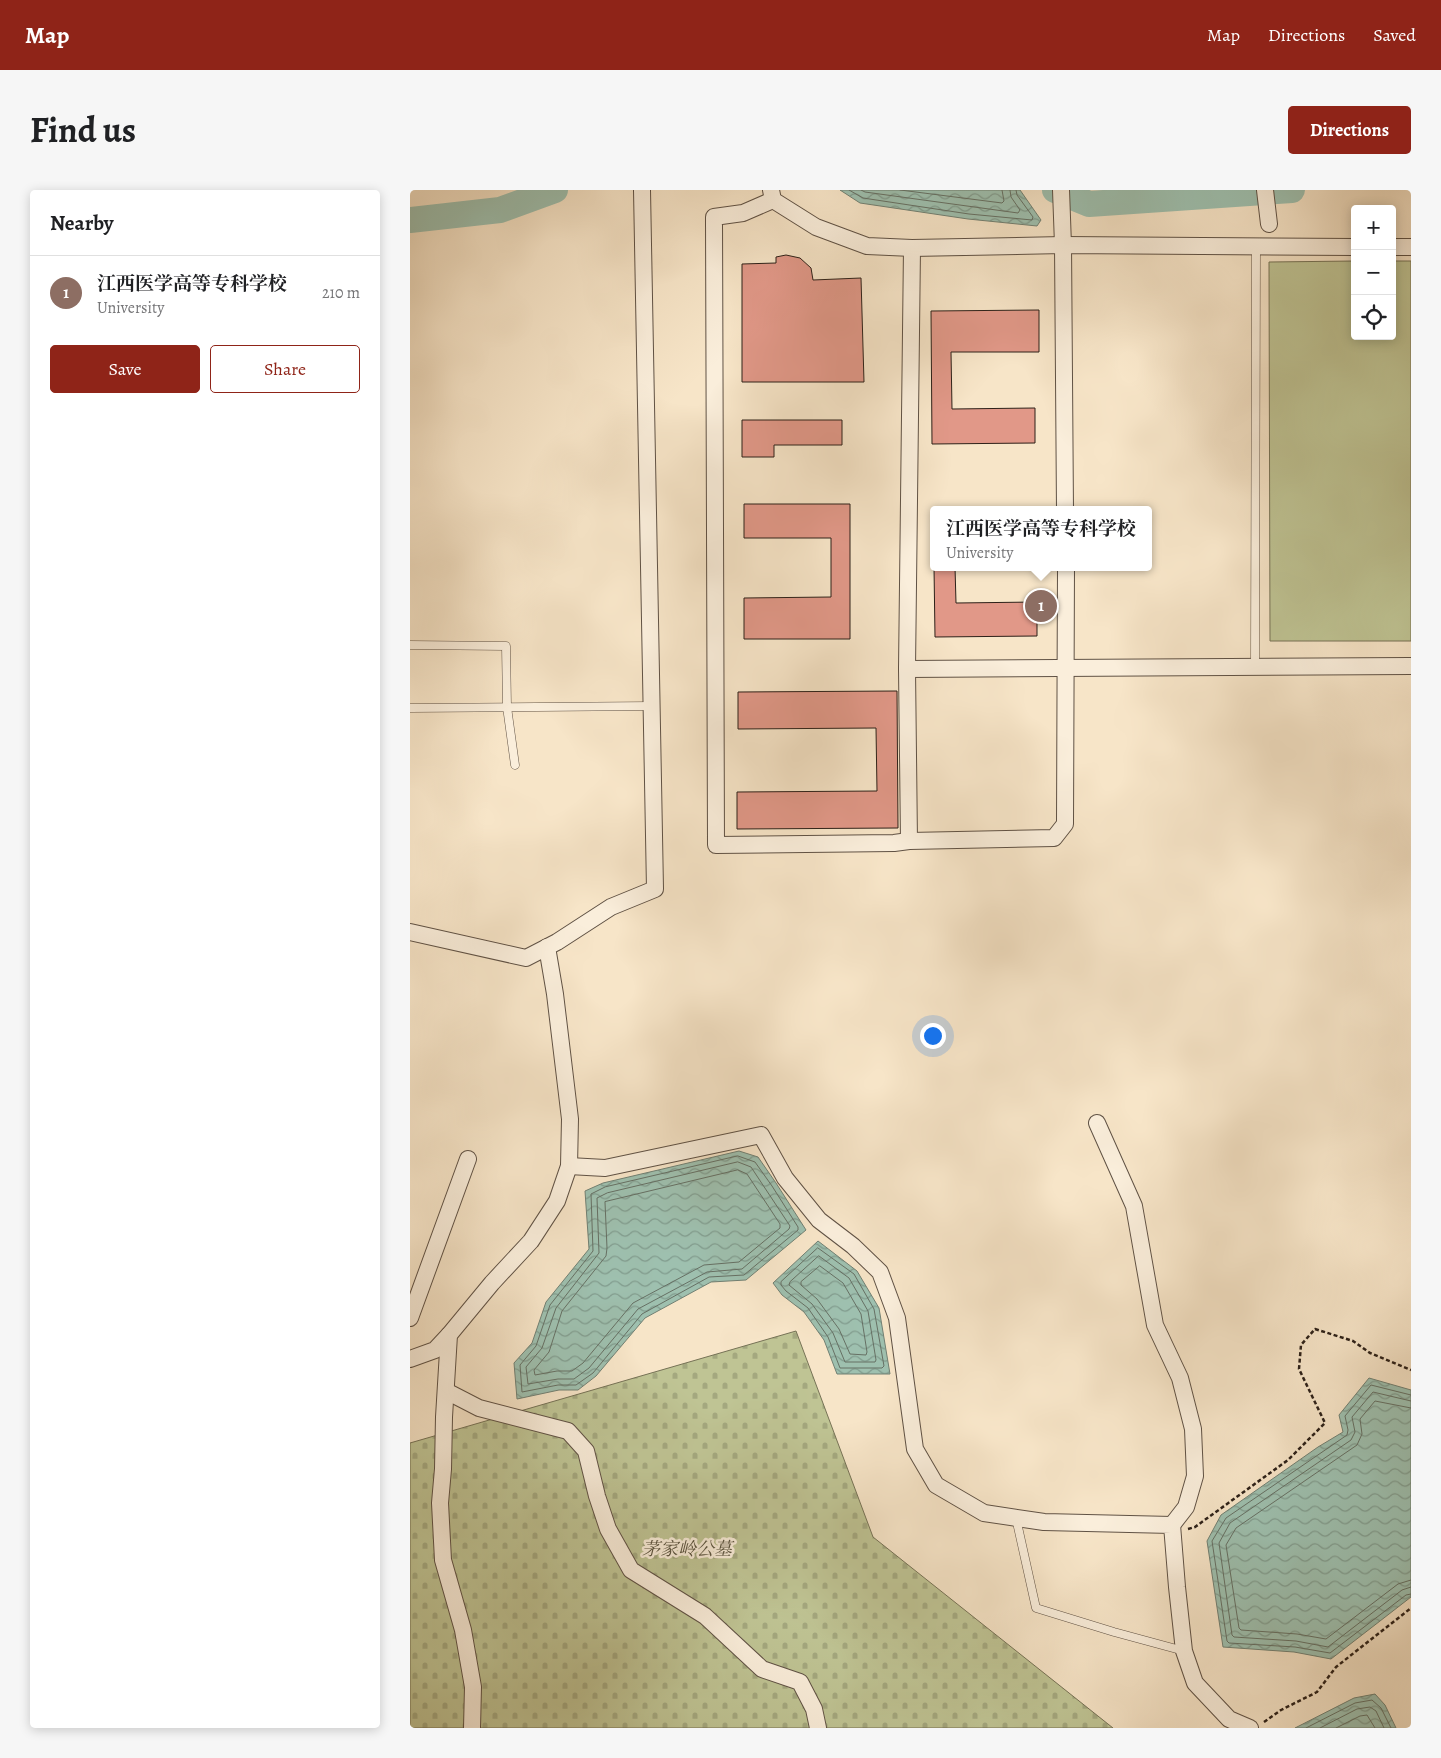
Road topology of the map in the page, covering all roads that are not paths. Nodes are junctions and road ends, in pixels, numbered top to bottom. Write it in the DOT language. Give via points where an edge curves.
graph roads {
  1 [pos="1061,190"];
  2 [pos="1265,190"];
  3 [pos="772,195"];
  4 [pos="642,198"];
  5 [pos="1267,238"];
  6 [pos="1064,245"];
  7 [pos="1351,247"];
  8 [pos="1396,247"];
  9 [pos="1411,247"];
  10 [pos="912,248"];
  11 [pos="1065,506"];
  12 [pos="1066,571"];
  13 [pos="410,644"];
  14 [pos="1411,666"];
  15 [pos="1256,667"];
  16 [pos="907,669"];
  17 [pos="1066,669"];
  18 [pos="652,706"];
  19 [pos="507,707"];
  20 [pos="410,708"];
  21 [pos="515,765"];
  22 [pos="909,841"];
  23 [pos="410,932"];
  24 [pos="547,947"];
  25 [pos="1097,1123"];
  26 [pos="468,1160"];
  27 [pos="568,1166"];
  28 [pos="410,1318"];
  29 [pos="449,1334"];
  30 [pos="410,1359"];
  31 [pos="446,1391"];
  32 [pos="1016,1518"];
  33 [pos="1172,1530"];
  34 [pos="1184,1651"];
  35 [pos="1256,1726"];
  36 [pos="472,1728"];
  37 [pos="818,1728"];
  1 -- 6 [label="street"];
  2 -- 5 [label="street"];
  3 -- 10 [label="street" via="816,227 867,246"];
  3 -- 22 [label="street" via="743,213 714,217 716,845"];
  4 -- 18 [label="street"];
  5 -- 6 [label="street"];
  5 -- 7 [label="street"];
  5 -- 15 [label="lane"];
  6 -- 10 [label="street"];
  6 -- 11 [label="street"];
  8 -- 9 [label="street"];
  10 -- 16 [label="street"];
  12 -- 17 [label="street"];
  13 -- 19 [label="lane" via="506,646"];
  14 -- 15 [label="street"];
  15 -- 17 [label="street"];
  16 -- 17 [label="street"];
  16 -- 22 [label="street"];
  17 -- 22 [label="street" via="1065,824 1054,838"];
  18 -- 19 [label="lane"];
  18 -- 24 [label="street" via="655,889 611,907"];
  19 -- 20 [label="lane"];
  19 -- 21 [label="lane"];
  23 -- 24 [label="street" via="526,958"];
  24 -- 27 [label="street" via="570,1119"];
  25 -- 33 [label="street" via="1134,1206 1154,1325 1180,1378 1193,1429 1195,1476 1186,1506"];
  26 -- 28 [label="street"];
  27 -- 29 [label="street" via="557,1201 531,1242"];
  27 -- 32 [label="street" via="605,1168 761,1135 785,1178 819,1220 880,1272 897,1318 915,1449 936,1486 984,1513"];
  29 -- 30 [label="street" via="435,1350"];
  29 -- 31 [label="street"];
  31 -- 36 [label="street" via="440,1503 443,1560 463,1630 473,1687"];
  31 -- 37 [label="street" via="479,1408 568,1431 586,1451 608,1529 631,1570 705,1616 762,1668 800,1682 814,1709"];
  32 -- 33 [label="street"];
  32 -- 34 [label="lane" via="1036,1608"];
  33 -- 34 [label="street"];
  34 -- 35 [label="street" via="1195,1682 1229,1719"];
}
